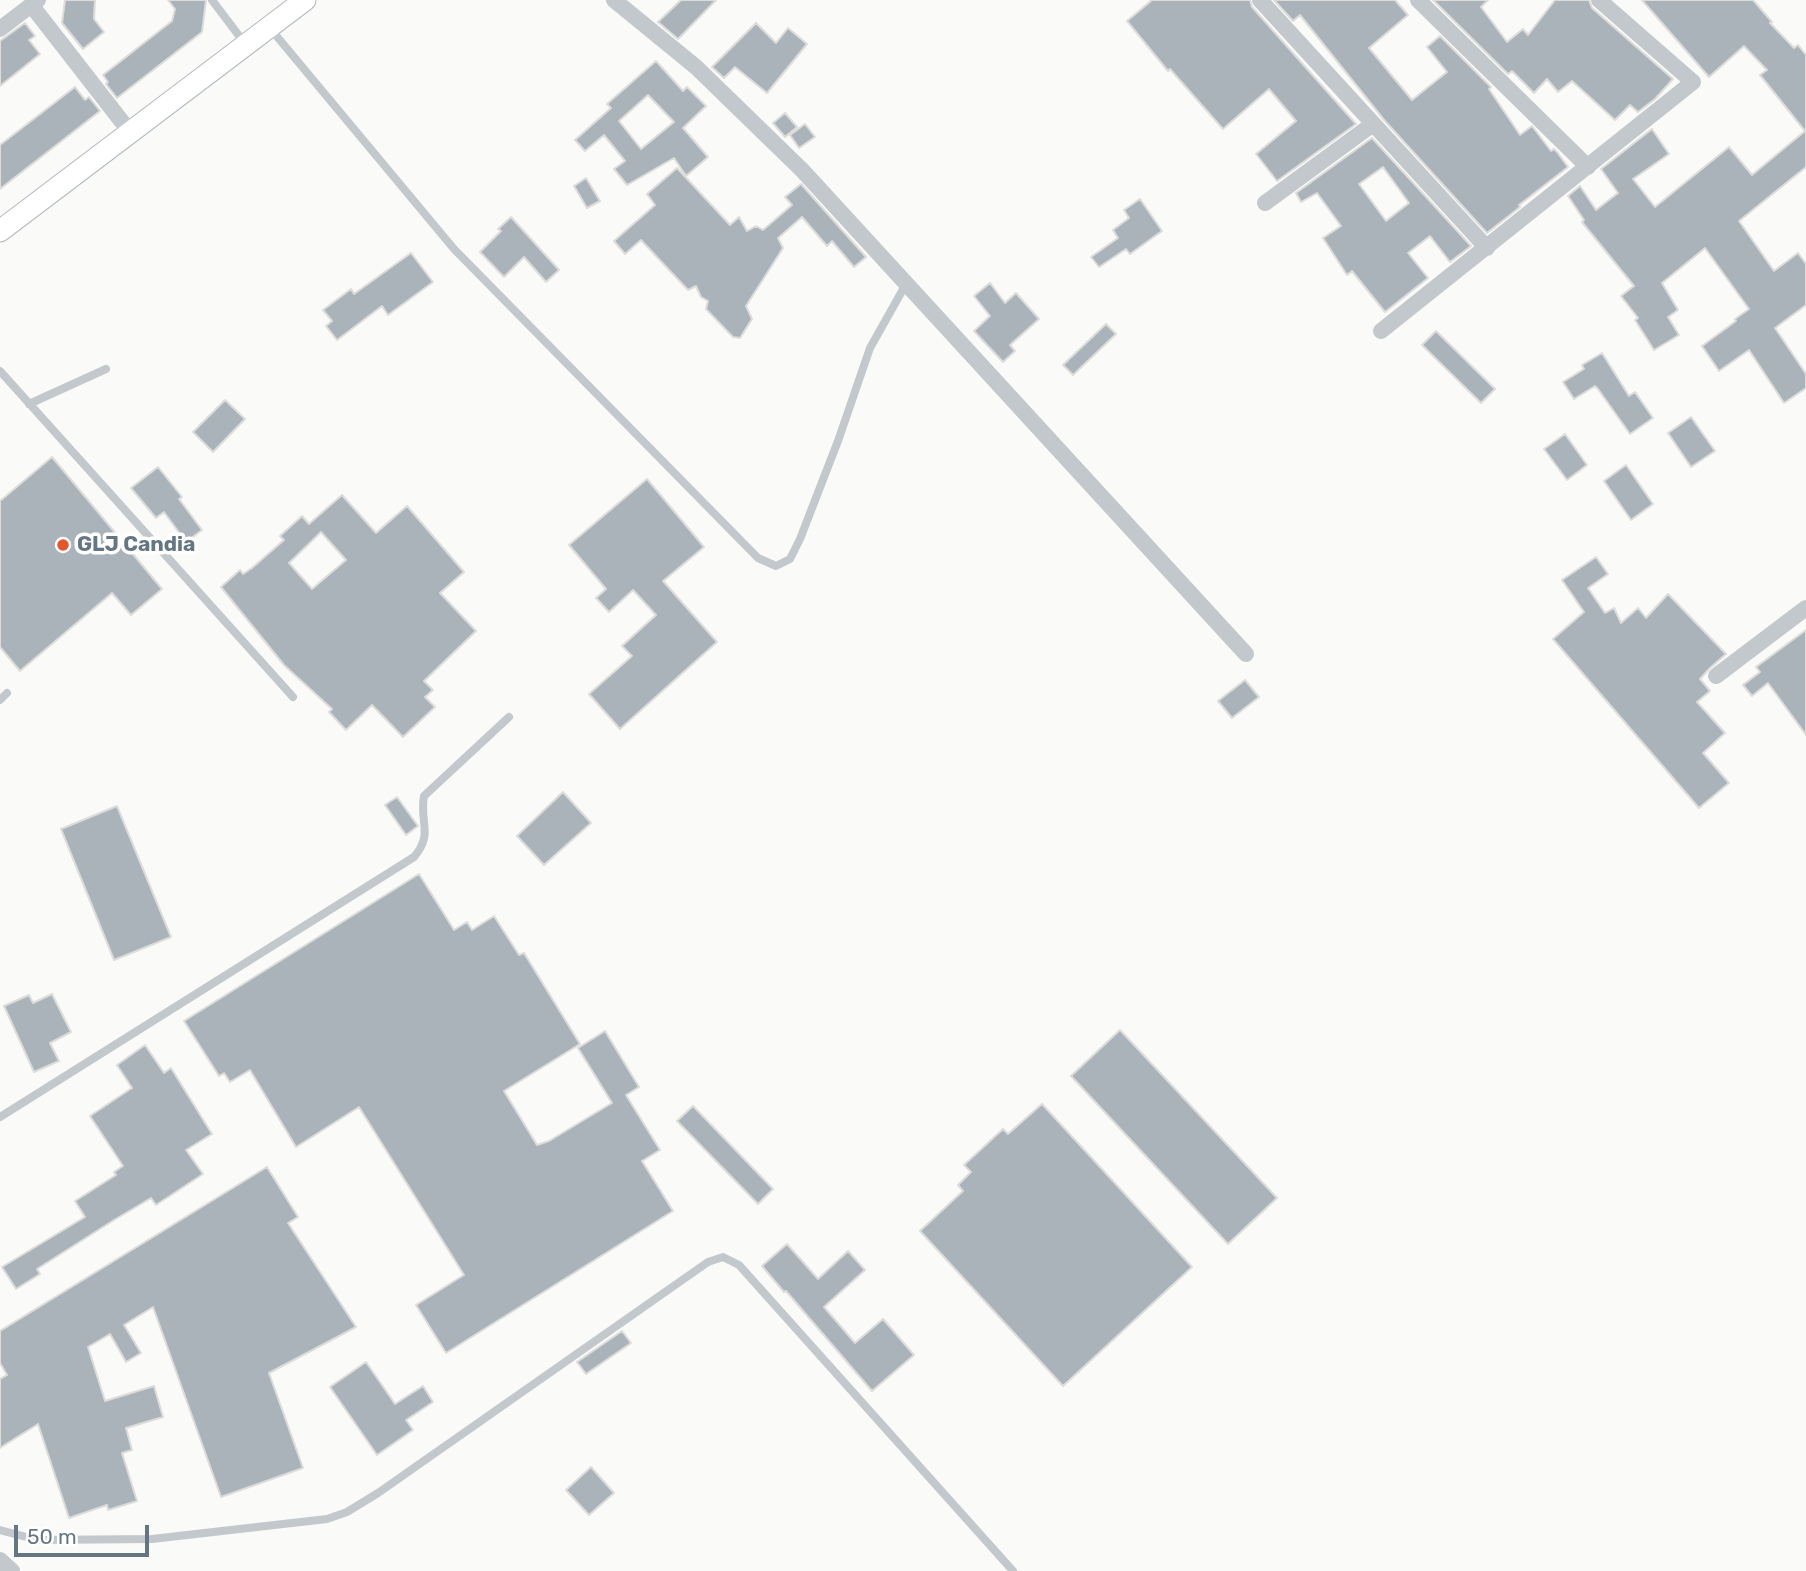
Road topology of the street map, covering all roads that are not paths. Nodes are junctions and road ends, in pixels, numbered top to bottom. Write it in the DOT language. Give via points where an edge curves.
graph roads {
  1 [pos="212,0"];
  2 [pos="305,0"];
  3 [pos="614,0"];
  4 [pos="1261,0"];
  5 [pos="1418,0"];
  6 [pos="1599,0"];
  7 [pos="35,3"];
  8 [pos="269,27"];
  9 [pos="0,29"];
  10 [pos="246,45"];
  11 [pos="1373,124"];
  12 [pos="130,132"];
  13 [pos="1588,167"];
  14 [pos="1265,203"];
  15 [pos="0,231"];
  16 [pos="1487,248"];
  17 [pos="906,284"];
  18 [pos="1381,331"];
  19 [pos="106,369"];
  20 [pos="0,371"];
  21 [pos="29,404"];
  22 [pos="1806,608"];
  23 [pos="1246,654"];
  24 [pos="1716,676"];
  25 [pos="293,697"];
  26 [pos="509,717"];
  27 [pos="0,1118"];
  28 [pos="0,1530"];
  29 [pos="0,1560"];
  30 [pos="12,1571"];
  31 [pos="1013,1571"];
  1 -- 10 [label="lane"];
  2 -- 8 [label="street"];
  3 -- 17 [label="street" via="696,66 802,170"];
  4 -- 11 [label="street"];
  5 -- 13 [label="street"];
  6 -- 13 [label="street" via="1693,82"];
  7 -- 9 [label="street"];
  7 -- 12 [label="street"];
  8 -- 10 [label="street"];
  8 -- 17 [label="lane" via="454,249 758,558 776,566 790,559 800,539 870,348"];
  10 -- 12 [label="street"];
  11 -- 14 [label="street"];
  11 -- 16 [label="street"];
  12 -- 15 [label="street"];
  13 -- 16 [label="street"];
  16 -- 18 [label="street"];
  17 -- 23 [label="street"];
  19 -- 21 [label="lane"];
  20 -- 21 [label="lane"];
  21 -- 25 [label="lane"];
  22 -- 24 [label="street"];
  26 -- 27 [label="lane" via="424,796 424,845 414,857"];
  28 -- 31 [label="lane" via="38,1540 152,1539 327,1519 347,1512 708,1262 723,1257 739,1265"];
  29 -- 30 [label="street"];
}
